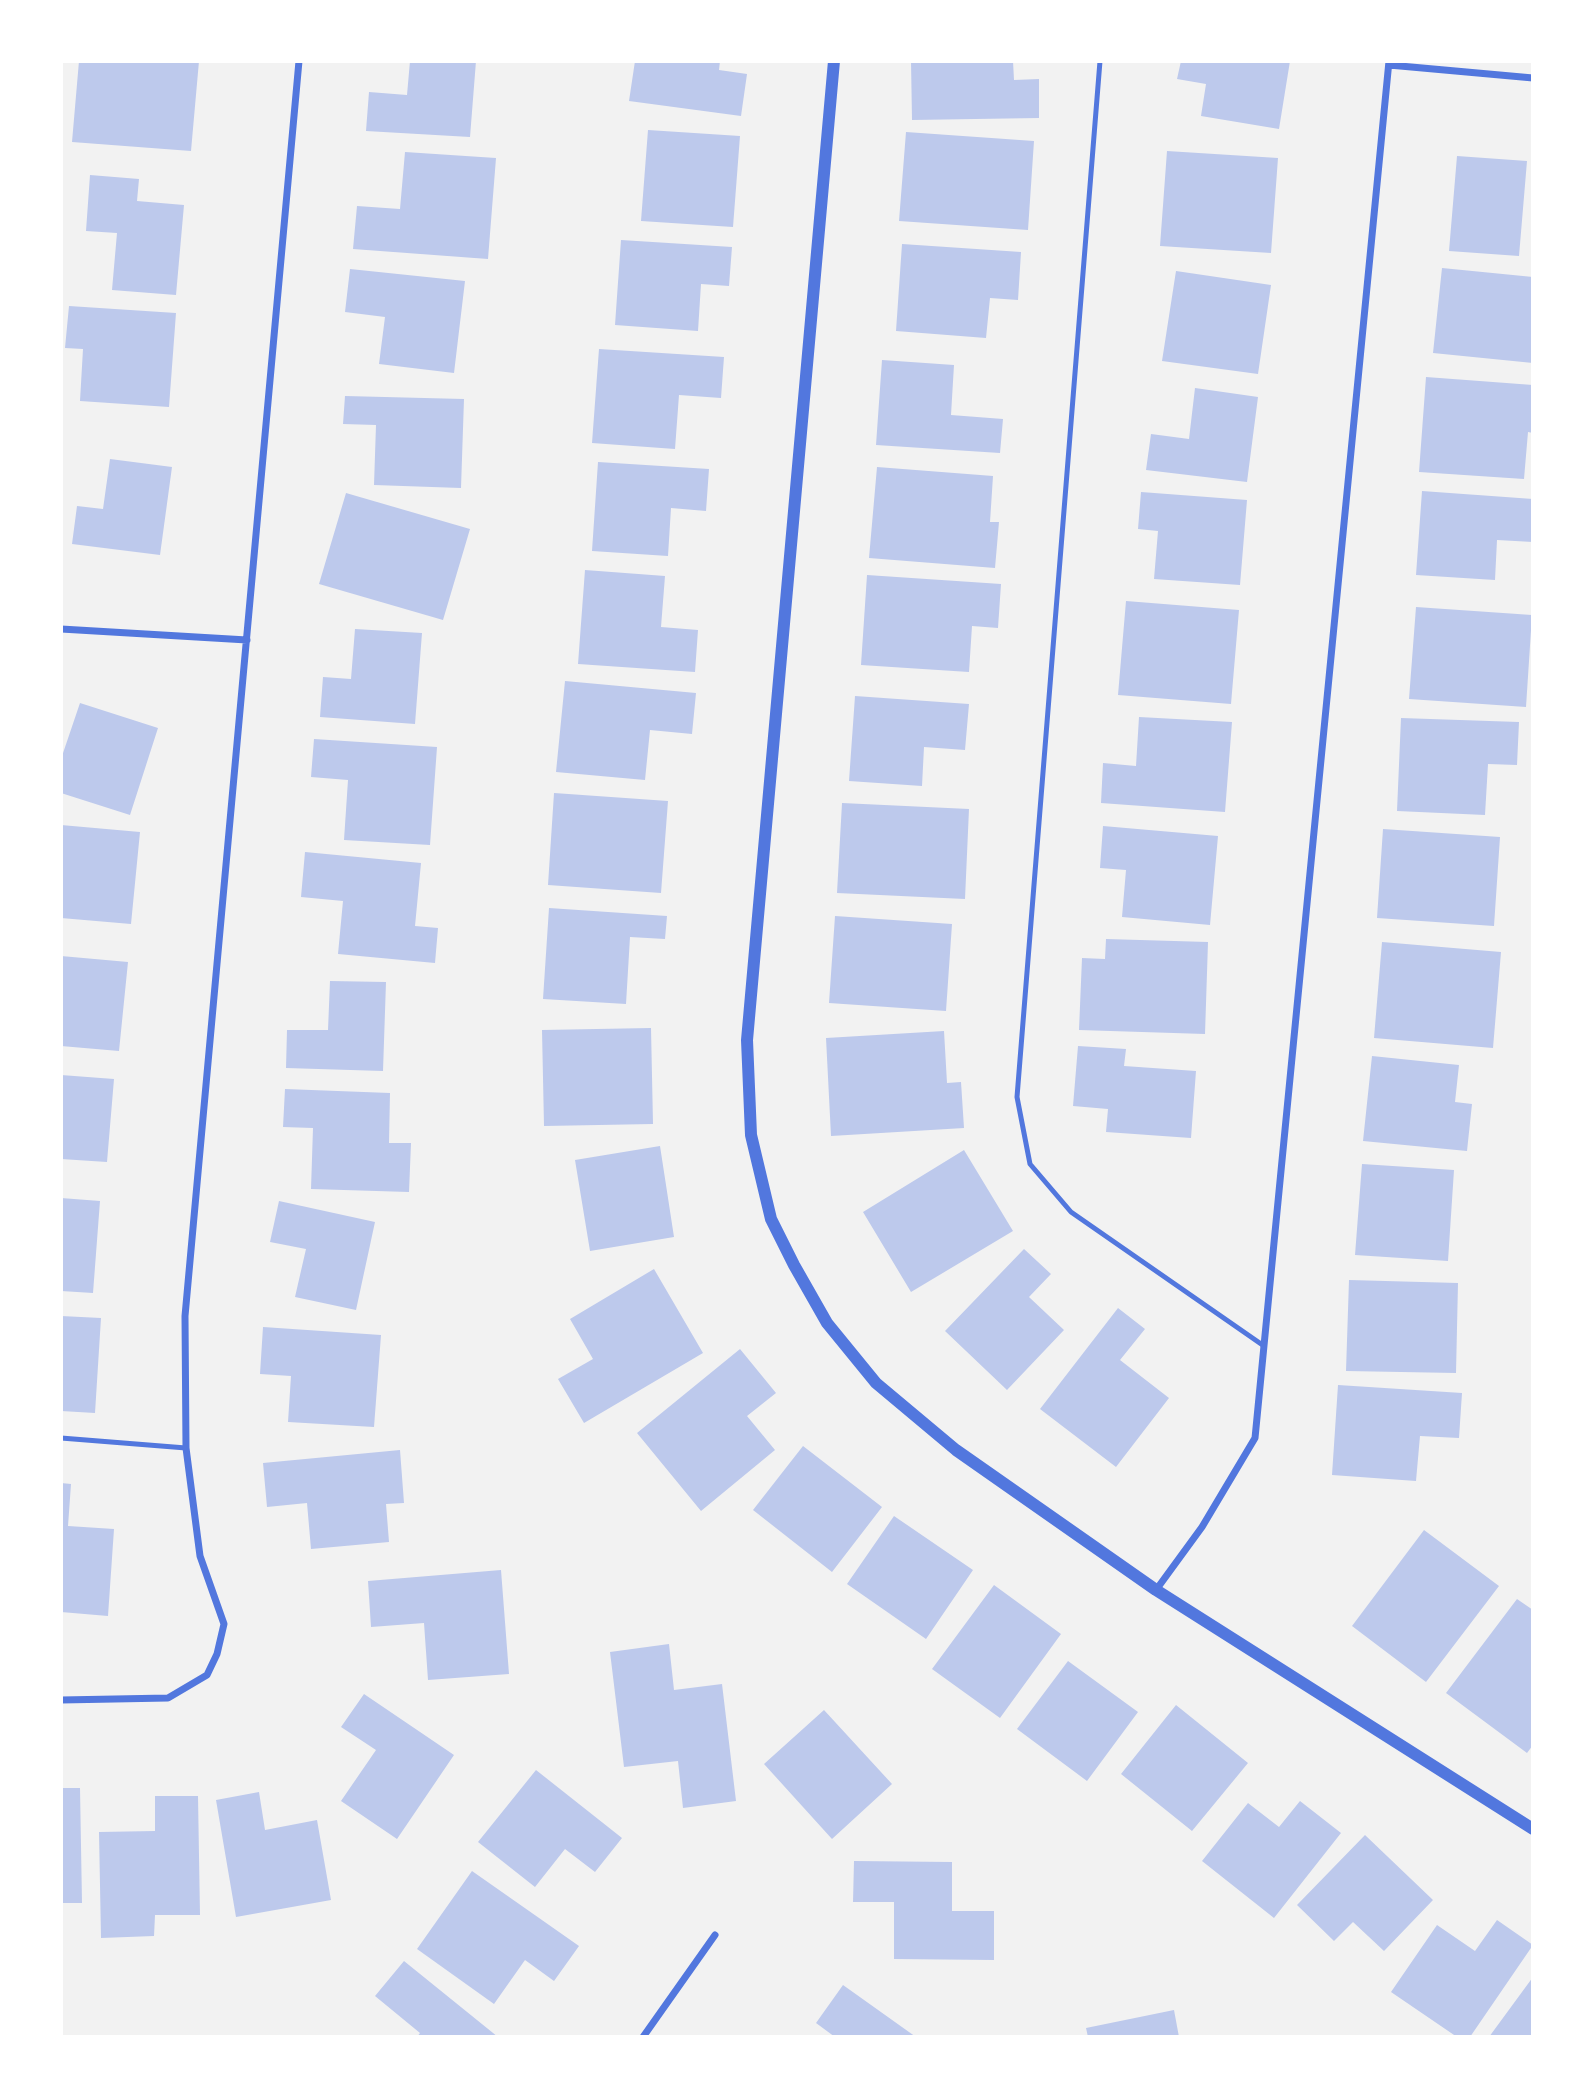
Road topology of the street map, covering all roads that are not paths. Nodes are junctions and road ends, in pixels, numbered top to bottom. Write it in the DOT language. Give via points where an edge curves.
graph roads {
  1 [pos="299,61"];
  2 [pos="834,61"];
  3 [pos="1100,61"];
  4 [pos="1389,63"];
  5 [pos="1533,78"];
  6 [pos="61,629"];
  7 [pos="247,640"];
  8 [pos="1264,1346"];
  9 [pos="61,1438"];
  10 [pos="186,1448"];
  11 [pos="1156,1590"];
  12 [pos="61,1700"];
  13 [pos="1533,1829"];
  14 [pos="715,1934"];
  15 [pos="643,2037"];
  1 -- 7 [label="street"];
  2 -- 11 [label="street" via="747,1040 751,1135 771,1219 794,1265 827,1323 876,1383 956,1450"];
  3 -- 8 [label="lane" via="1017,1097 1030,1164 1071,1212"];
  4 -- 5 [label="street"];
  4 -- 8 [label="street"];
  6 -- 7 [label="street"];
  7 -- 10 [label="street" via="184,1316"];
  8 -- 11 [label="street" via="1255,1438 1202,1527"];
  9 -- 10 [label="lane"];
  10 -- 12 [label="street" via="200,1556 224,1624 207,1675 168,1698"];
  11 -- 13 [label="street"];
  14 -- 15 [label="street"];
}
